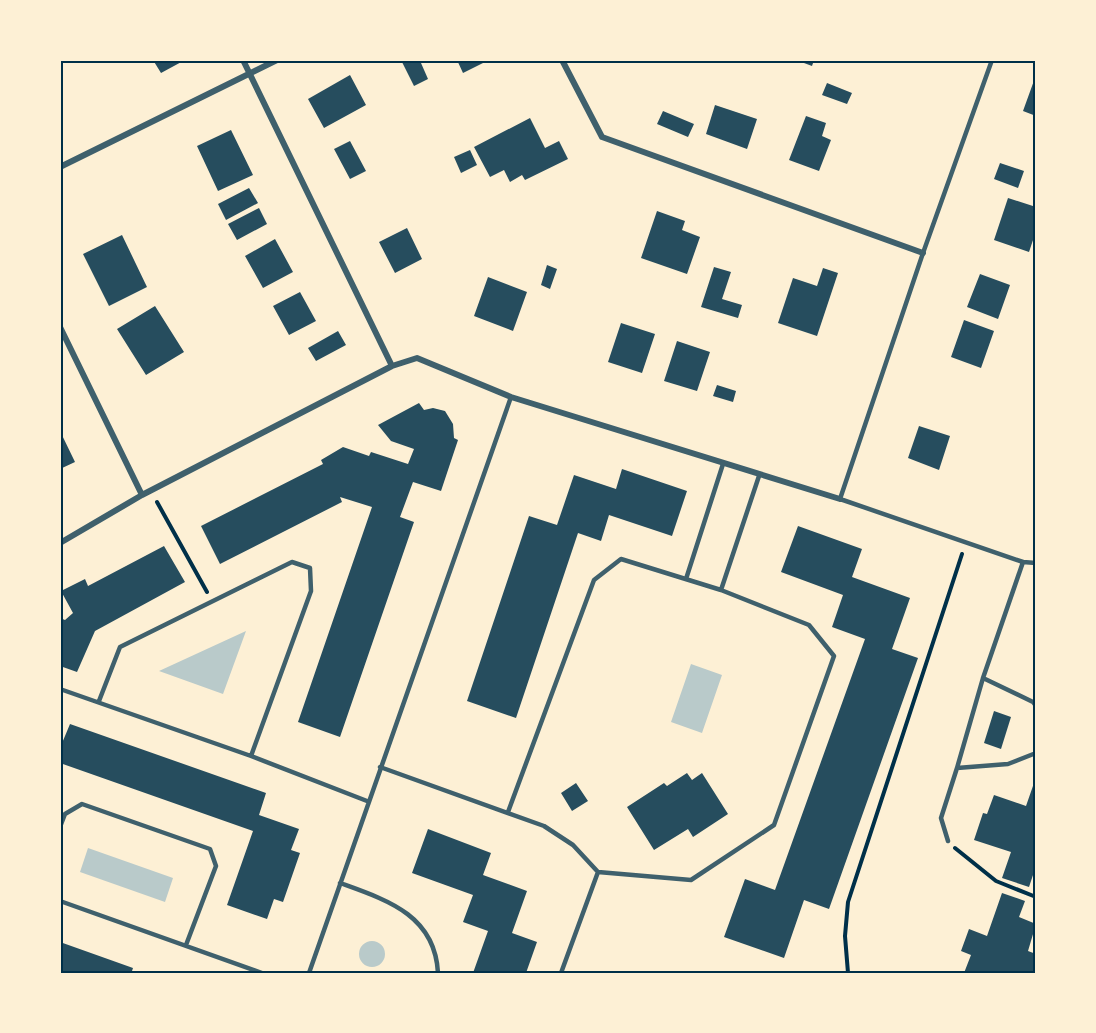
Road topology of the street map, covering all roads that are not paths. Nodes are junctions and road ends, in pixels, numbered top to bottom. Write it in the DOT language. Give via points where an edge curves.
graph roads {
  1 [pos="243,60"];
  2 [pos="277,60"];
  3 [pos="562,60"];
  4 [pos="992,60"];
  5 [pos="249,73"];
  6 [pos="60,167"];
  7 [pos="923,253"];
  8 [pos="60,327"];
  9 [pos="392,366"];
  10 [pos="511,398"];
  11 [pos="723,464"];
  12 [pos="759,476"];
  13 [pos="142,495"];
  14 [pos="840,499"];
  15 [pos="60,543"];
  16 [pos="1023,562"];
  17 [pos="1036,563"];
  18 [pos="686,579"];
  19 [pos="721,590"];
  20 [pos="982,678"];
  21 [pos="60,689"];
  22 [pos="99,701"];
  23 [pos="1036,706"];
  24 [pos="1036,753"];
  25 [pos="251,756"];
  26 [pos="380,767"];
  27 [pos="957,768"];
  28 [pos="367,801"];
  29 [pos="508,812"];
  30 [pos="60,828"];
  31 [pos="948,841"];
  32 [pos="598,872"];
  33 [pos="340,883"];
  34 [pos="60,901"];
  35 [pos="186,945"];
  36 [pos="262,973"];
  37 [pos="309,973"];
  38 [pos="438,973"];
  39 [pos="561,973"];
  1 -- 5 [label="street"];
  2 -- 5 [label="street"];
  3 -- 7 [label="street" via="602,137"];
  4 -- 7 [label="lane"];
  5 -- 6 [label="street"];
  5 -- 9 [label="street"];
  7 -- 14 [label="lane"];
  8 -- 13 [label="street"];
  9 -- 10 [label="street" via="417,358"];
  9 -- 13 [label="street"];
  10 -- 11 [label="street"];
  10 -- 26 [label="lane"];
  11 -- 12 [label="street"];
  11 -- 18 [label="lane"];
  12 -- 14 [label="street"];
  12 -- 19 [label="lane"];
  13 -- 15 [label="street"];
  14 -- 16 [label="lane"];
  16 -- 17 [label="lane"];
  16 -- 20 [label="lane"];
  18 -- 19 [label="lane"];
  18 -- 29 [label="lane" via="621,559 594,580"];
  19 -- 32 [label="lane" via="809,625 834,656 774,825 691,880"];
  20 -- 23 [label="lane"];
  20 -- 27 [label="lane"];
  21 -- 22 [label="lane"];
  22 -- 25 [label="lane"];
  22 -- 25 [label="lane" via="120,648 292,562 310,568 311,591"];
  24 -- 27 [label="lane" via="1008,764"];
  25 -- 28 [label="lane"];
  26 -- 28 [label="lane"];
  26 -- 29 [label="lane"];
  27 -- 31 [label="lane" via="941,818"];
  28 -- 33 [label="lane"];
  29 -- 32 [label="lane" via="544,826 573,845"];
  30 -- 35 [label="lane" via="65,813 82,804 210,849 216,866"];
  32 -- 39 [label="lane"];
  33 -- 37 [label="lane"];
  33 -- 38 [label="lane" via="388,900 413,918 428,935"];
  34 -- 35 [label="lane"];
  35 -- 36 [label="lane"];
}
